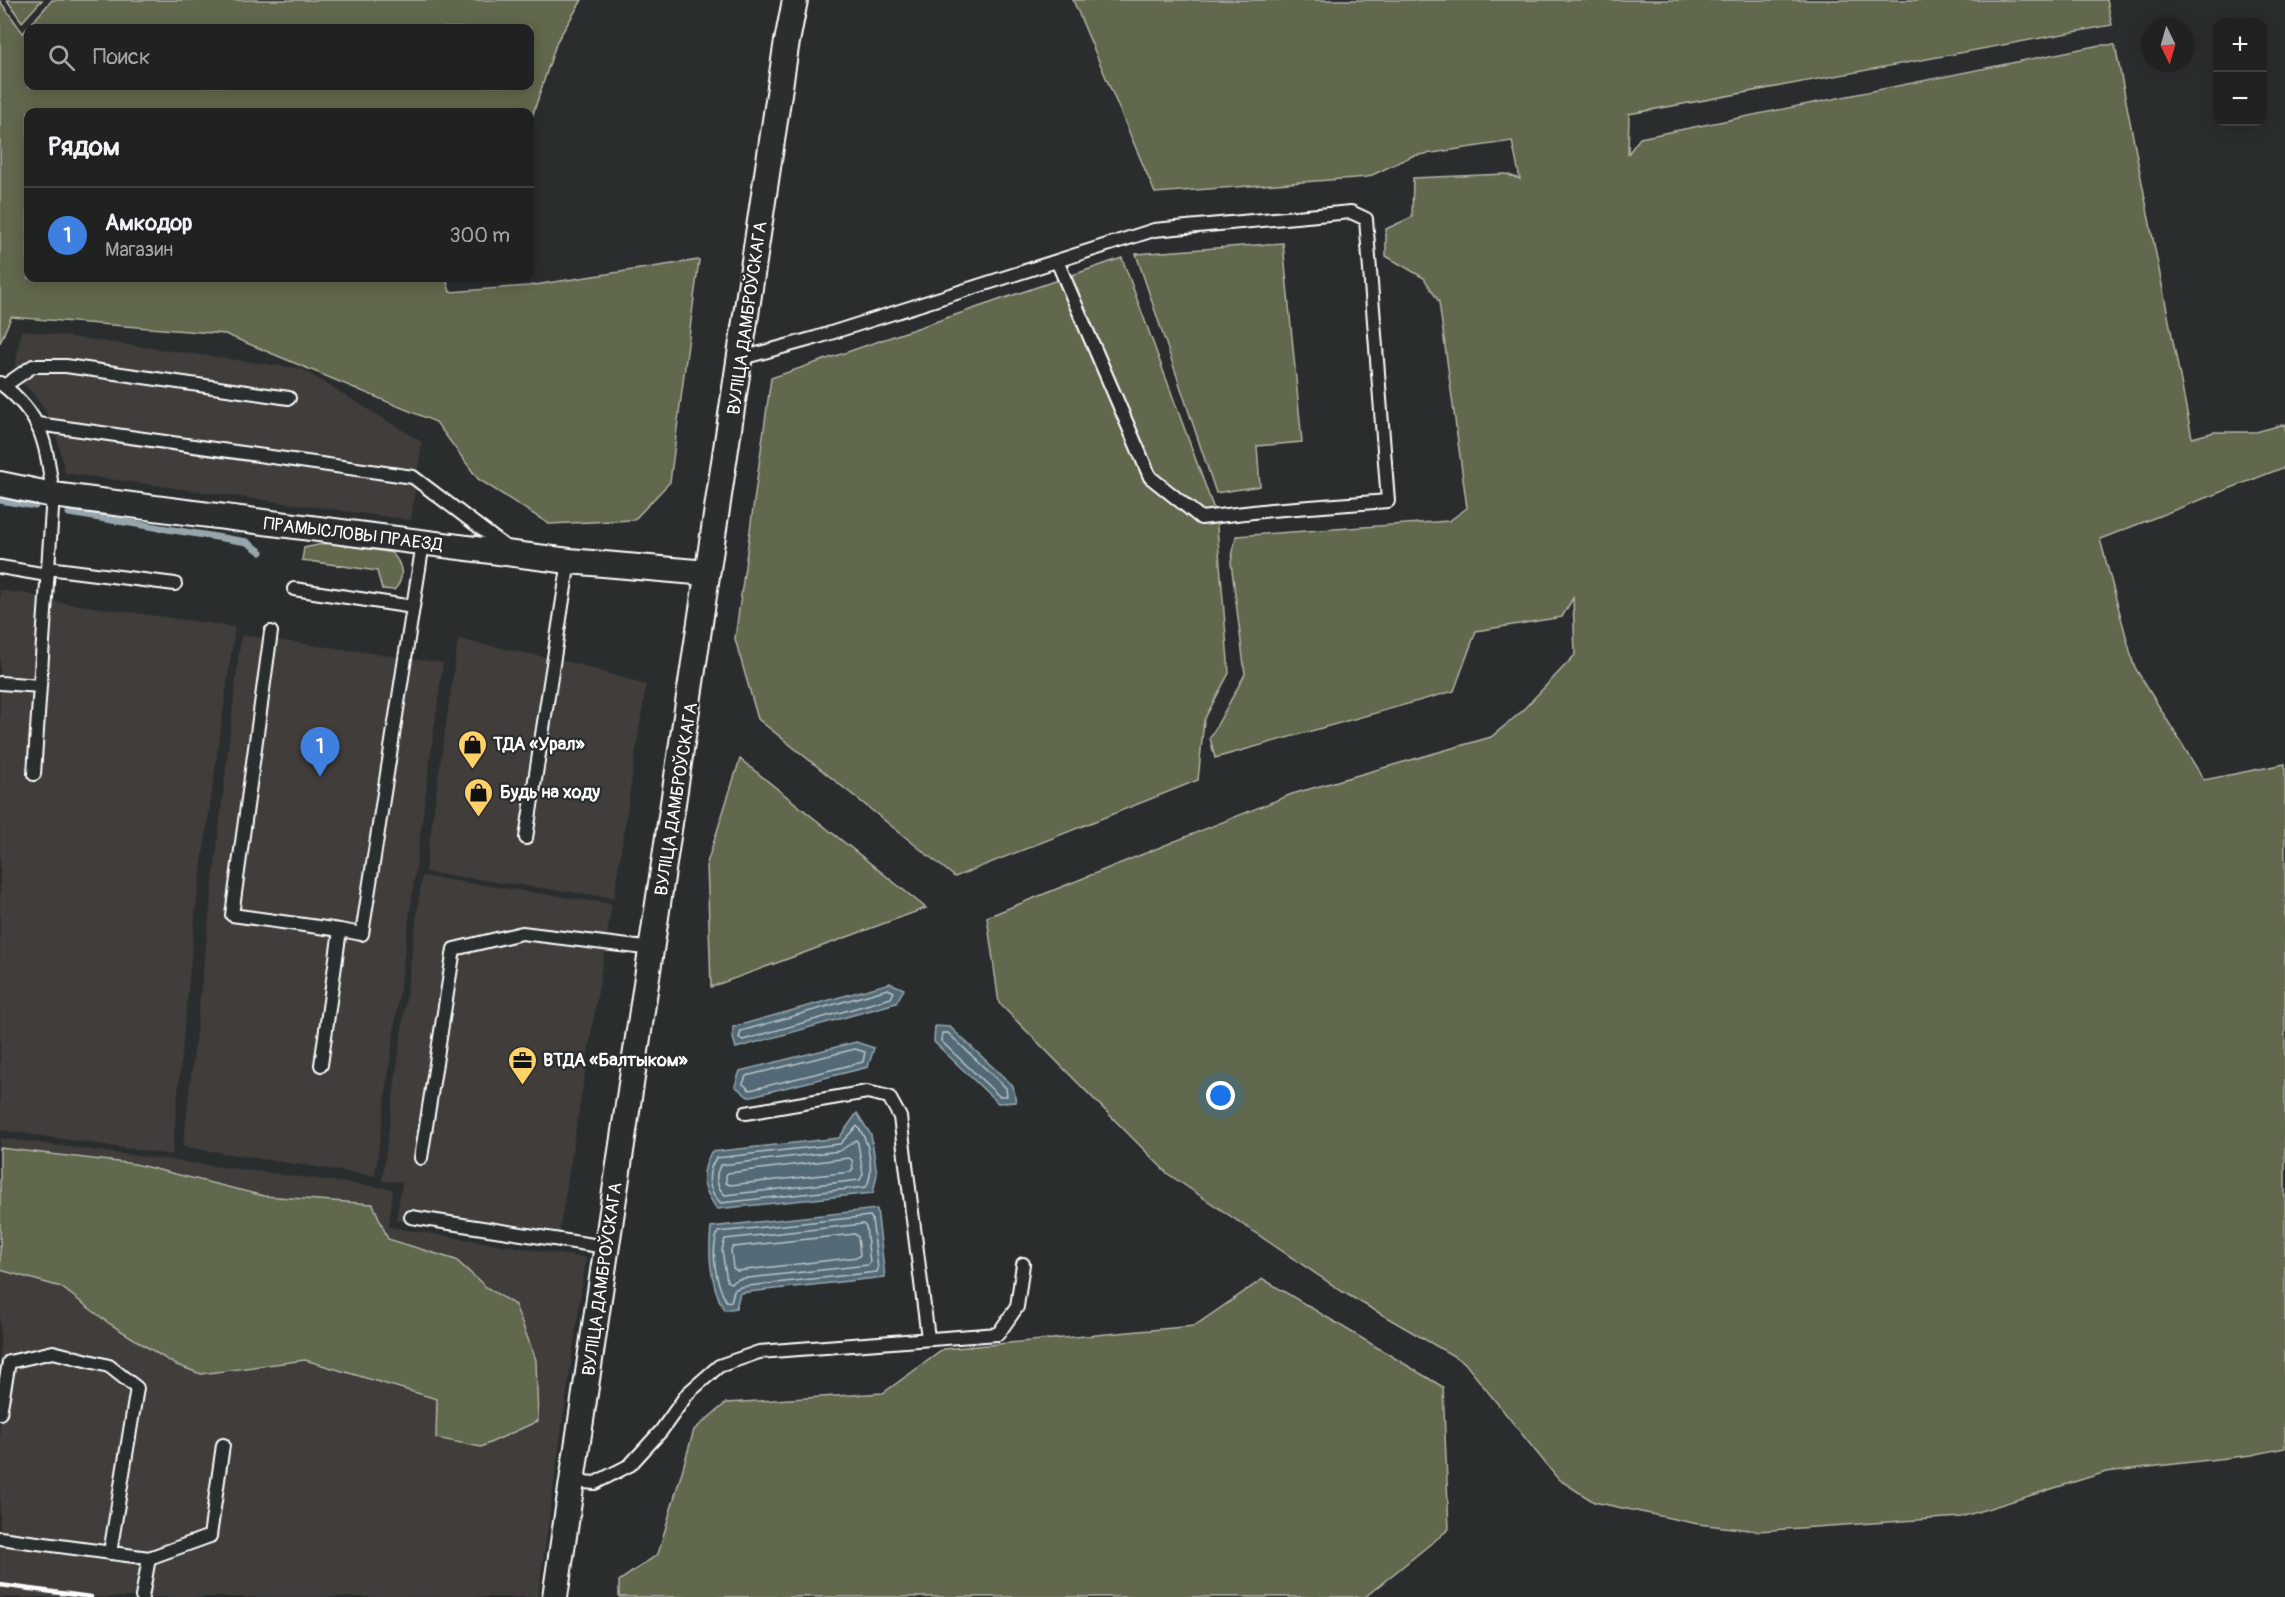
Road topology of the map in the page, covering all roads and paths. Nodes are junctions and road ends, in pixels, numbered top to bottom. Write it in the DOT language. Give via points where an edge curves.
graph roads {
  1 [pos="795,0"];
  2 [pos="1058,261"];
  3 [pos="742,358"];
  4 [pos="2,385"];
  5 [pos="290,399"];
  6 [pos="38,424"];
  7 [pos="0,484"];
  8 [pos="53,495"];
  9 [pos="423,543"];
  10 [pos="515,555"];
  11 [pos="569,561"];
  12 [pos="0,567"];
  13 [pos="48,571"];
  14 [pos="707,573"];
  15 [pos="175,584"];
  16 [pos="294,589"];
  17 [pos="413,607"];
  18 [pos="271,632"];
  19 [pos="0,683"];
  20 [pos="40,686"];
  21 [pos="34,774"];
  22 [pos="526,838"];
  23 [pos="340,930"];
  24 [pos="653,949"];
  25 [pos="321,1065"];
  26 [pos="746,1113"];
  27 [pos="421,1158"];
  28 [pos="411,1216"];
  29 [pos="606,1247"];
  30 [pos="1023,1264"];
  31 [pos="928,1338"];
  32 [pos="0,1413"];
  33 [pos="223,1445"];
  34 [pos="572,1481"];
  35 [pos="0,1538"];
  36 [pos="110,1553"];
  37 [pos="149,1558"];
  38 [pos="142,1597"];
  39 [pos="555,1597"];
  1 -- 3 [label="street, ВУЛІЦА ДАМБРОЎСКАГА"];
  2 -- 2 [label="lane" via="1154,230 1351,212 1365,219 1388,501 1201,518 1150,477"];
  2 -- 3 [label="lane"];
  3 -- 14 [label="street, ВУЛІЦА ДАМБРОЎСКАГА"];
  4 -- 5 [label="lane" via="33,366 66,366"];
  4 -- 6 [label="lane" via="24,404"];
  6 -- 8 [label="lane" via="47,452"];
  6 -- 10 [label="lane" via="413,477"];
  7 -- 8 [label="street, ПРАМЫСЛОВЫ ПРАЕЗД"];
  8 -- 9 [label="street, ПРАМЫСЛОВЫ ПРАЕЗД"];
  8 -- 13 [label="lane"];
  9 -- 10 [label="street, ПРАМЫСЛОВЫ ПРАЕЗД"];
  9 -- 17 [label="lane"];
  10 -- 11 [label="street, ПРАМЫСЛОВЫ ПРАЕЗД"];
  11 -- 14 [label="street, ПРАМЫСЛОВЫ ПРАЕЗД"];
  11 -- 22 [label="lane"];
  12 -- 13 [label="lane"];
  13 -- 15 [label="lane"];
  13 -- 20 [label="lane"];
  14 -- 24 [label="street, ВУЛІЦА ДАМБРОЎСКАГА"];
  16 -- 17 [label="lane"];
  17 -- 23 [label="lane" via="362,934"];
  18 -- 23 [label="lane" via="232,915"];
  19 -- 20 [label="lane"];
  20 -- 21 [label="lane"];
  23 -- 25 [label="lane"];
  24 -- 27 [label="lane" via="522,933 454,948"];
  24 -- 29 [label="street, ВУЛІЦА ДАМБРОЎСКАГА"];
  26 -- 31 [label="lane" via="867,1092 889,1097 900,1117"];
  28 -- 29 [label="lane"];
  29 -- 34 [label="street, ВУЛІЦА ДАМБРОЎСКАГА"];
  30 -- 31 [label="lane" via="1017,1307 998,1334"];
  31 -- 34 [label="lane" via="759,1352 719,1366 688,1393 630,1465 595,1483"];
  32 -- 36 [label="lane" via="9,1362 53,1352 109,1366 137,1388"];
  33 -- 37 [label="lane" via="210,1536"];
  34 -- 39 [label="street, ВУЛІЦА ДАМБРОЎСКАГА"];
  35 -- 36 [label="lane"];
  36 -- 37 [label="lane"];
  37 -- 38 [label="lane"];
}
